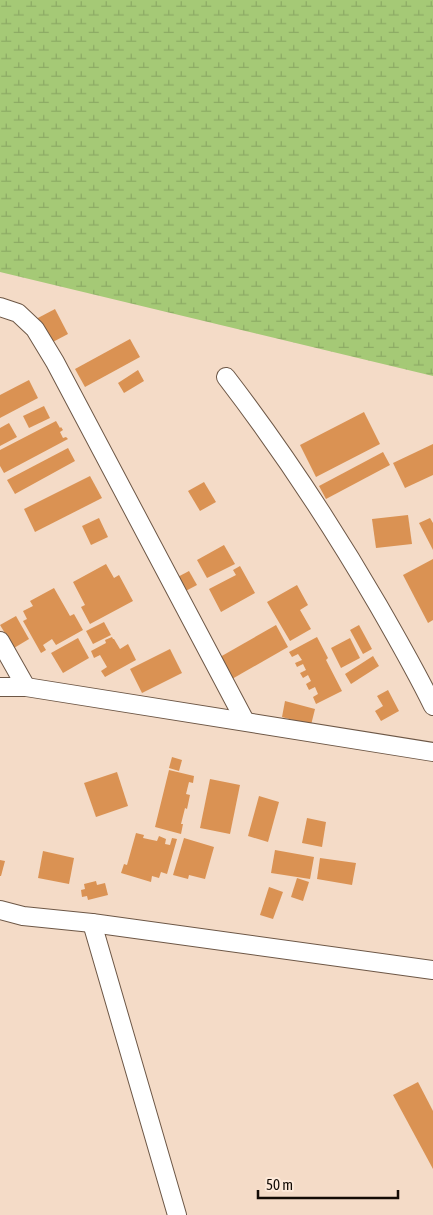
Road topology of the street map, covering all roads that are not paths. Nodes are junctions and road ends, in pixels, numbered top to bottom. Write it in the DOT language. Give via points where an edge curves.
graph roads {
  1 [pos="0,307"];
  2 [pos="226,377"];
  3 [pos="0,641"];
  4 [pos="0,687"];
  5 [pos="26,687"];
  6 [pos="433,706"];
  7 [pos="245,721"];
  8 [pos="433,752"];
  9 [pos="0,910"];
  10 [pos="92,923"];
  11 [pos="433,970"];
  12 [pos="177,1215"];
  1 -- 7 [label="street" via="18,313 35,329 55,362"];
  2 -- 6 [label="street" via="296,473 351,559"];
  3 -- 5 [label="street"];
  4 -- 5 [label="street"];
  5 -- 7 [label="street"];
  7 -- 8 [label="street"];
  9 -- 10 [label="street" via="23,916"];
  10 -- 11 [label="street"];
  10 -- 12 [label="street"];
}
